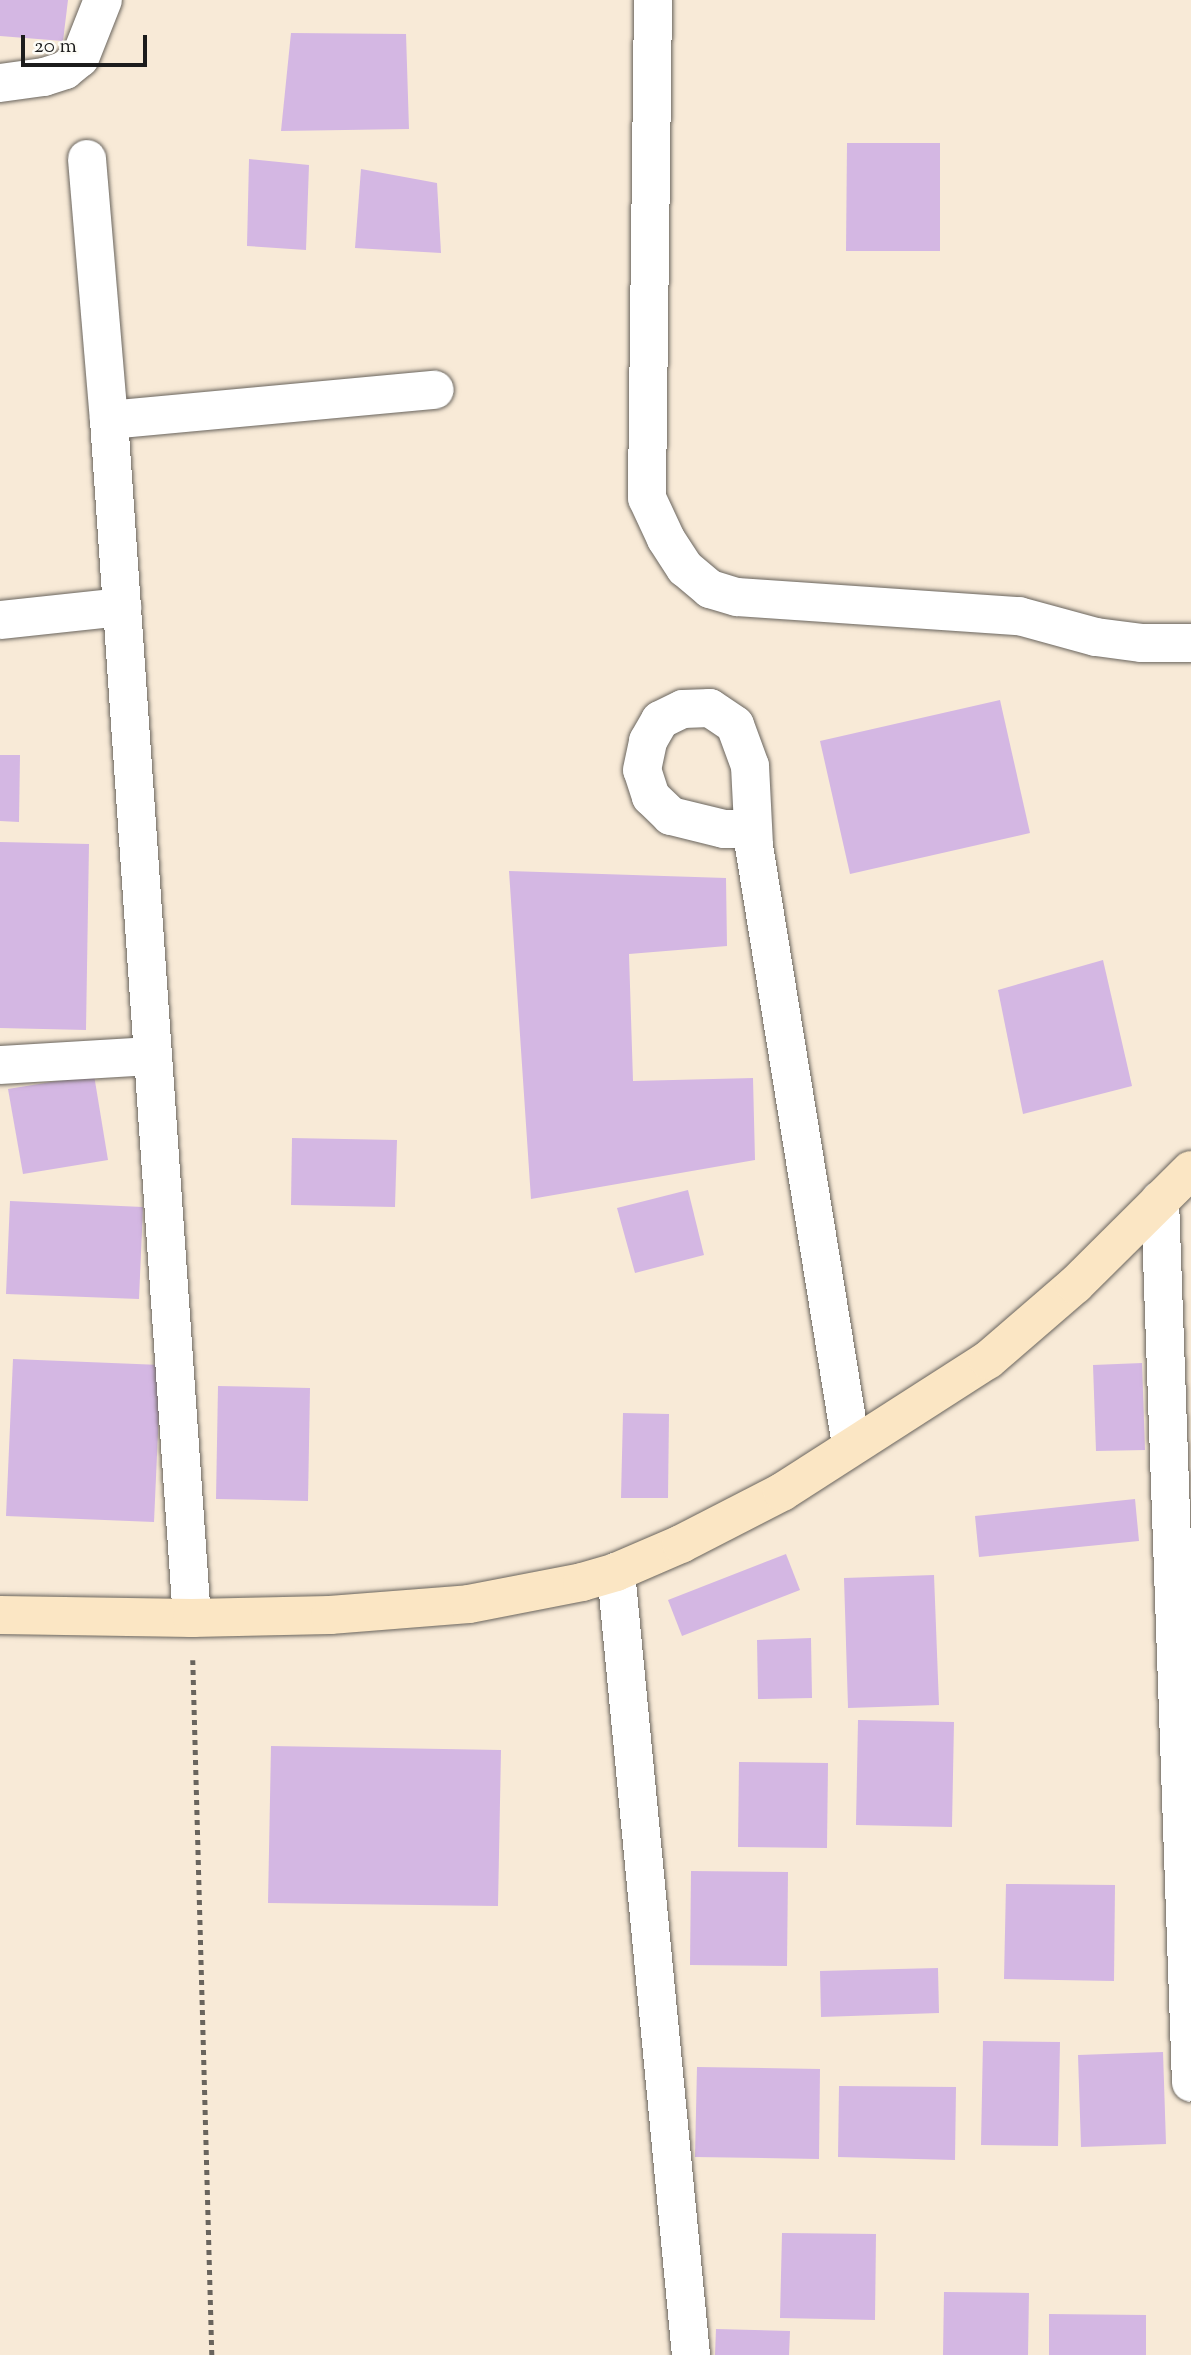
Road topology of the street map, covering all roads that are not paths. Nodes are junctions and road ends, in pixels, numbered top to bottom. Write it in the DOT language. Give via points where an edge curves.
graph roads {
  1 [pos="103,0"];
  2 [pos="653,0"];
  3 [pos="0,83"];
  4 [pos="87,159"];
  5 [pos="435,390"];
  6 [pos="109,419"];
  7 [pos="122,607"];
  8 [pos="0,620"];
  9 [pos="1191,643"];
  10 [pos="752,829"];
  11 [pos="153,1056"];
  12 [pos="0,1065"];
  13 [pos="1191,1170"];
  14 [pos="1160,1200"];
  15 [pos="851,1445"];
  16 [pos="1182,1522"];
  17 [pos="616,1572"];
  18 [pos="0,1615"];
  19 [pos="192,1618"];
  20 [pos="1191,2082"];
  21 [pos="691,2355"];
  1 -- 3 [label="street" via="80,58 65,70 44,77"];
  2 -- 9 [label="street" via="647,498 685,568 710,589 737,597 1010,615 1096,637"];
  4 -- 6 [label="street"];
  5 -- 6 [label="street"];
  6 -- 7 [label="street"];
  7 -- 8 [label="street"];
  7 -- 11 [label="street"];
  10 -- 15 [label="street"];
  11 -- 12 [label="street"];
  11 -- 19 [label="street"];
  13 -- 14 [label="main road"];
  14 -- 15 [label="main road" via="1074,1285 988,1360"];
  14 -- 16 [label="street"];
  15 -- 17 [label="main road" via="782,1492"];
  16 -- 20 [label="street"];
  17 -- 19 [label="main road" via="469,1604 330,1615"];
  17 -- 21 [label="street"];
  18 -- 19 [label="main road"];
}
